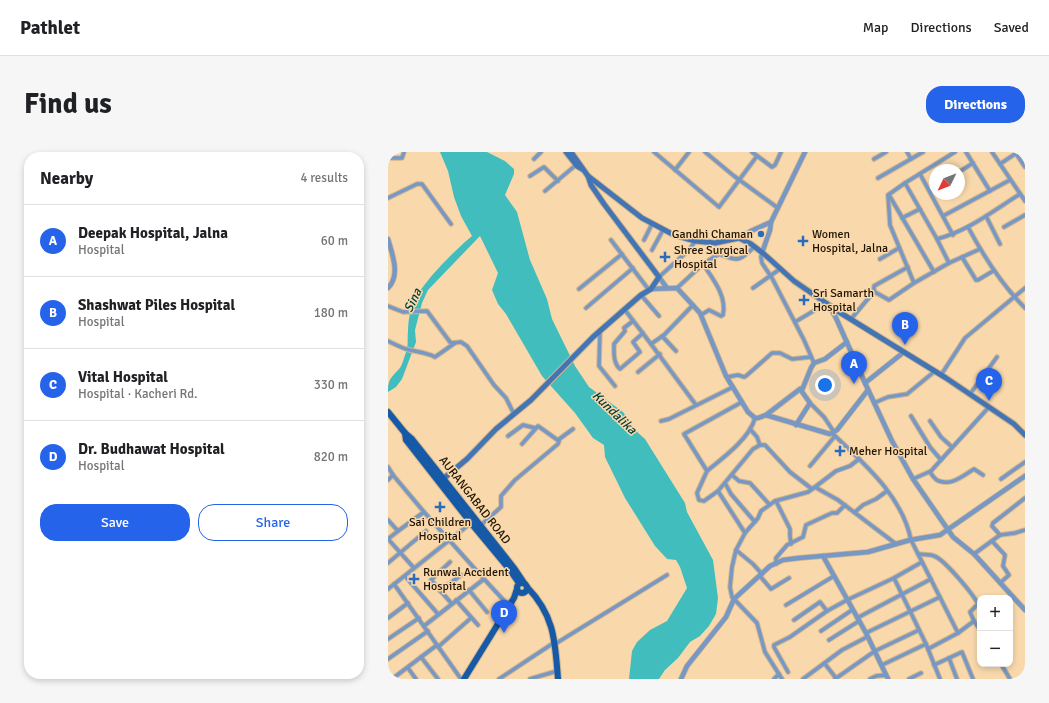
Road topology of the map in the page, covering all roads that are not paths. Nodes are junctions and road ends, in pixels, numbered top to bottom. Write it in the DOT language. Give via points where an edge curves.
graph roads {
  1 [pos="404,152"];
  2 [pos="541,152"];
  3 [pos="566,152"];
  4 [pos="571,152"];
  5 [pos="654,152"];
  6 [pos="689,152"];
  7 [pos="706,152"];
  8 [pos="752,152"];
  9 [pos="781,152"];
  10 [pos="805,152"];
  11 [pos="886,152"];
  12 [pos="907,152"];
  13 [pos="923,152"];
  14 [pos="955,152"];
  15 [pos="966,152"];
  16 [pos="992,152"];
  17 [pos="1016,152"];
  18 [pos="757,156"];
  19 [pos="388,158"];
  20 [pos="534,159"];
  21 [pos="874,159"];
  22 [pos="911,159"];
  23 [pos="973,163"];
  24 [pos="1000,164"];
  25 [pos="576,165"];
  26 [pos="1025,167"];
  27 [pos="965,168"];
  28 [pos="582,169"];
  29 [pos="675,170"];
  30 [pos="920,174"];
  31 [pos="530,176"];
  32 [pos="588,176"];
  33 [pos="878,178"];
  34 [pos="740,180"];
  35 [pos="1010,180"];
  36 [pos="558,181"];
  37 [pos="905,183"];
  38 [pos="929,190"];
  39 [pos="545,191"];
  40 [pos="990,191"];
  41 [pos="1020,194"];
  42 [pos="889,195"];
  43 [pos="388,198"];
  44 [pos="934,200"];
  45 [pos="1025,200"];
  46 [pos="778,208"];
  47 [pos="920,209"];
  48 [pos="1025,214"];
  49 [pos="943,216"];
  50 [pos="986,216"];
  51 [pos="902,218"];
  52 [pos="771,222"];
  53 [pos="451,224"];
  54 [pos="652,224"];
  55 [pos="968,227"];
  56 [pos="1004,227"];
  57 [pos="663,230"];
  58 [pos="953,235"];
  59 [pos="739,238"];
  60 [pos="388,239"];
  61 [pos="937,239"];
  62 [pos="611,240"];
  63 [pos="644,240"];
  64 [pos="695,241"];
  65 [pos="1000,244"];
  66 [pos="754,247"];
  67 [pos="899,248"];
  68 [pos="980,249"];
  69 [pos="652,250"];
  70 [pos="762,253"];
  71 [pos="622,254"];
  72 [pos="962,257"];
  73 [pos="880,259"];
  74 [pos="949,263"];
  75 [pos="703,264"];
  76 [pos="908,267"];
  77 [pos="633,268"];
  78 [pos="780,269"];
  79 [pos="993,271"];
  80 [pos="934,272"];
  81 [pos="771,276"];
  82 [pos="659,277"];
  83 [pos="914,283"];
  84 [pos="388,288"];
  85 [pos="667,288"];
  86 [pos="677,288"];
  87 [pos="753,288"];
  88 [pos="1025,288"];
  89 [pos="579,289"];
  90 [pos="650,290"];
  91 [pos="873,292"];
  92 [pos="641,295"];
  93 [pos="1013,296"];
  94 [pos="828,304"];
  95 [pos="693,305"];
  96 [pos="388,306"];
  97 [pos="586,308"];
  98 [pos="1025,308"];
  99 [pos="625,310"];
  100 [pos="701,315"];
  101 [pos="659,316"];
  102 [pos="851,319"];
  103 [pos="633,321"];
  104 [pos="795,322"];
  105 [pos="600,330"];
  106 [pos="643,333"];
  107 [pos="662,336"];
  108 [pos="388,341"];
  109 [pos="847,342"];
  110 [pos="455,343"];
  111 [pos="652,344"];
  112 [pos="676,351"];
  113 [pos="904,352"];
  114 [pos="660,354"];
  115 [pos="811,357"];
  116 [pos="997,358"];
  117 [pos="814,363"];
  118 [pos="935,371"];
  119 [pos="638,372"];
  120 [pos="943,376"];
  121 [pos="727,377"];
  122 [pos="865,383"];
  123 [pos="616,386"];
  124 [pos="733,387"];
  125 [pos="802,390"];
  126 [pos="868,390"];
  127 [pos="970,394"];
  128 [pos="742,402"];
  129 [pos="810,403"];
  130 [pos="874,403"];
  131 [pos="696,405"];
  132 [pos="990,407"];
  133 [pos="388,412"];
  134 [pos="514,414"];
  135 [pos="766,415"];
  136 [pos="911,416"];
  137 [pos="755,418"];
  138 [pos="661,421"];
  139 [pos="930,421"];
  140 [pos="796,424"];
  141 [pos="535,428"];
  142 [pos="573,429"];
  143 [pos="750,429"];
  144 [pos="405,433"];
  145 [pos="834,434"];
  146 [pos="1025,435"];
  147 [pos="508,436"];
  148 [pos="558,440"];
  149 [pos="522,444"];
  150 [pos="760,445"];
  151 [pos="952,447"];
  152 [pos="859,459"];
  153 [pos="941,460"];
  154 [pos="1025,462"];
  155 [pos="810,466"];
  156 [pos="388,467"];
  157 [pos="707,471"];
  158 [pos="930,472"];
  159 [pos="393,475"];
  160 [pos="732,475"];
  161 [pos="983,475"];
  162 [pos="1025,476"];
  163 [pos="444,479"];
  164 [pos="913,479"];
  165 [pos="1001,479"];
  166 [pos="388,480"];
  167 [pos="725,483"];
  168 [pos="813,488"];
  169 [pos="718,490"];
  170 [pos="887,491"];
  171 [pos="1025,498"];
  172 [pos="776,501"];
  173 [pos="769,504"];
  174 [pos="845,505"];
  175 [pos="424,512"];
  176 [pos="855,512"];
  177 [pos="388,521"];
  178 [pos="473,521"];
  179 [pos="755,522"];
  180 [pos="480,526"];
  181 [pos="947,530"];
  182 [pos="1025,530"];
  183 [pos="398,531"];
  184 [pos="426,531"];
  185 [pos="745,533"];
  186 [pos="1000,535"];
  187 [pos="911,540"];
  188 [pos="448,541"];
  189 [pos="992,541"];
  190 [pos="791,544"];
  191 [pos="896,544"];
  192 [pos="736,550"];
  193 [pos="400,553"];
  194 [pos="918,554"];
  195 [pos="974,554"];
  196 [pos="823,556"];
  197 [pos="450,562"];
  198 [pos="922,562"];
  199 [pos="388,563"];
  200 [pos="776,564"];
  201 [pos="414,568"];
  202 [pos="461,575"];
  203 [pos="667,575"];
  204 [pos="405,576"];
  205 [pos="761,576"];
  206 [pos="834,576"];
  207 [pos="789,578"];
  208 [pos="894,578"];
  209 [pos="484,579"];
  210 [pos="931,579"];
  211 [pos="1000,583"];
  212 [pos="394,584"];
  213 [pos="523,588"];
  214 [pos="388,589"];
  215 [pos="469,590"];
  216 [pos="440,591"];
  217 [pos="901,594"];
  218 [pos="940,597"];
  219 [pos="734,599"];
  220 [pos="456,600"];
  221 [pos="847,600"];
  222 [pos="408,603"];
  223 [pos="452,604"];
  224 [pos="786,605"];
  225 [pos="509,606"];
  226 [pos="852,610"];
  227 [pos="1025,610"];
  228 [pos="827,611"];
  229 [pos="488,612"];
  230 [pos="910,612"];
  231 [pos="438,614"];
  232 [pos="388,618"];
  233 [pos="419,618"];
  234 [pos="471,618"];
  235 [pos="794,620"];
  236 [pos="858,620"];
  237 [pos="974,621"];
  238 [pos="478,625"];
  239 [pos="424,626"];
  240 [pos="977,626"];
  241 [pos="919,630"];
  242 [pos="428,631"];
  243 [pos="821,631"];
  244 [pos="958,633"];
  245 [pos="866,635"];
  246 [pos="388,639"];
  247 [pos="829,640"];
  248 [pos="555,643"];
  249 [pos="926,644"];
  250 [pos="437,646"];
  251 [pos="928,649"];
  252 [pos="875,651"];
  253 [pos="421,657"];
  254 [pos="949,658"];
  255 [pos="388,659"];
  256 [pos="825,664"];
  257 [pos="882,665"];
  258 [pos="934,665"];
  259 [pos="1003,667"];
  260 [pos="408,668"];
  261 [pos="557,671"];
  262 [pos="788,672"];
  263 [pos="921,673"];
  264 [pos="779,674"];
  265 [pos="887,677"];
  266 [pos="394,678"];
  267 [pos="416,679"];
  268 [pos="438,679"];
  269 [pos="463,679"];
  270 [pos="499,679"];
  271 [pos="530,679"];
  272 [pos="558,679"];
  273 [pos="681,679"];
  274 [pos="774,679"];
  275 [pos="782,679"];
  276 [pos="803,679"];
  277 [pos="836,679"];
  278 [pos="870,679"];
  279 [pos="909,679"];
  280 [pos="940,679"];
  281 [pos="957,679"];
  282 [pos="973,679"];
  283 [pos="1010,679"];
  1 -- 19 [label="street" via="401,159"];
  2 -- 20 [label="street"];
  3 -- 25 [label="main road"];
  4 -- 28 [label="main road"];
  5 -- 29 [label="street"];
  6 -- 29 [label="street"];
  7 -- 34 [label="street"];
  8 -- 18 [label="street"];
  9 -- 18 [label="street" via="772,166"];
  10 -- 46 [label="street"];
  11 -- 21 [label="street"];
  12 -- 22 [label="street"];
  13 -- 22 [label="street"];
  14 -- 30 [label="street"];
  15 -- 23 [label="street"];
  16 -- 24 [label="street"];
  17 -- 24 [label="street"];
  17 -- 26 [label="street"];
  18 -- 34 [label="street"];
  22 -- 33 [label="street"];
  23 -- 27 [label="street"];
  23 -- 40 [label="street"];
  24 -- 35 [label="street"];
  25 -- 28 [label="main road"];
  25 -- 36 [label="street"];
  28 -- 32 [label="main road"];
  29 -- 34 [label="street" via="719,207"];
  30 -- 37 [label="street"];
  30 -- 38 [label="street"];
  31 -- 36 [label="street" via="544,167"];
  32 -- 54 [label="main road"];
  32 -- 82 [label="main road" via="604,204"];
  34 -- 46 [label="street"];
  35 -- 40 [label="street"];
  35 -- 41 [label="street"];
  36 -- 39 [label="street"];
  37 -- 42 [label="street"];
  37 -- 47 [label="street"];
  40 -- 49 [label="street"];
  41 -- 45 [label="street"];
  41 -- 50 [label="street"];
  42 -- 51 [label="street"];
  42 -- 67 [label="street" via="890,225"];
  43 -- 53 [label="street" via="422,184"];
  44 -- 49 [label="street"];
  46 -- 52 [label="street"];
  47 -- 51 [label="street"];
  47 -- 61 [label="street"];
  48 -- 56 [label="street"];
  49 -- 58 [label="street"];
  50 -- 55 [label="street"];
  50 -- 65 [label="street"];
  51 -- 80 [label="street"];
  52 -- 59 [label="street"];
  52 -- 70 [label="street"];
  54 -- 57 [label="main road"];
  54 -- 63 [label="street"];
  55 -- 58 [label="street"];
  55 -- 68 [label="street"];
  57 -- 64 [label="main road"];
  57 -- 69 [label="street"];
  58 -- 61 [label="street"];
  59 -- 64 [label="main road" via="715,243"];
  59 -- 66 [label="main road"];
  60 -- 84 [label="street" via="394,260 395,278"];
  61 -- 74 [label="street"];
  62 -- 71 [label="street"];
  64 -- 82 [label="street" via="690,249"];
  66 -- 70 [label="main road"];
  66 -- 75 [label="street" via="739,260 719,254"];
  67 -- 73 [label="street"];
  67 -- 76 [label="street"];
  68 -- 72 [label="street"];
  68 -- 79 [label="street"];
  70 -- 78 [label="main road"];
  70 -- 81 [label="street" via="761,259"];
  71 -- 77 [label="street"];
  71 -- 89 [label="street"];
  72 -- 74 [label="street"];
  72 -- 79 [label="street" via="976,280"];
  74 -- 80 [label="street"];
  75 -- 86 [label="street"];
  75 -- 100 [label="street" via="716,283 724,308 721,316 709,310"];
  76 -- 83 [label="street"];
  76 -- 91 [label="street" via="874,285"];
  77 -- 90 [label="street"];
  77 -- 97 [label="street"];
  78 -- 81 [label="street"];
  78 -- 94 [label="main road"];
  79 -- 93 [label="street"];
  80 -- 83 [label="street"];
  81 -- 87 [label="street"];
  81 -- 104 [label="street"];
  82 -- 85 [label="street"];
  82 -- 90 [label="main road"];
  83 -- 91 [label="street" via="889,300"];
  85 -- 86 [label="street"];
  85 -- 90 [label="street"];
  86 -- 95 [label="street"];
  88 -- 93 [label="street"];
  90 -- 92 [label="main road"];
  91 -- 102 [label="street"];
  92 -- 99 [label="main road"];
  92 -- 101 [label="street"];
  93 -- 98 [label="street"];
  93 -- 120 [label="street" via="964,339"];
  94 -- 102 [label="main road"];
  94 -- 104 [label="street"];
  94 -- 109 [label="street"];
  95 -- 100 [label="street"];
  95 -- 107 [label="street"];
  96 -- 110 [label="street" via="403,312 427,311 448,341"];
  99 -- 103 [label="street"];
  99 -- 105 [label="main road"];
  100 -- 121 [label="street"];
  102 -- 113 [label="main road"];
  103 -- 106 [label="street"];
  103 -- 106 [label="street" via="624,328 625,331 614,344 615,359 620,369 640,352 633,342"];
  104 -- 115 [label="street"];
  105 -- 123 [label="street" via="599,366"];
  105 -- 134 [label="main road"];
  106 -- 111 [label="street"];
  107 -- 111 [label="street"];
  107 -- 112 [label="street"];
  108 -- 110 [label="street" via="435,357"];
  109 -- 117 [label="street" via="825,359"];
  109 -- 122 [label="street"];
  110 -- 134 [label="street" via="461,342 467,346 506,398"];
  111 -- 114 [label="street"];
  113 -- 118 [label="main road"];
  113 -- 122 [label="street"];
  114 -- 119 [label="street"];
  114 -- 131 [label="street"];
  115 -- 117 [label="street"];
  115 -- 121 [label="street" via="792,360 780,353 772,353 746,376"];
  116 -- 127 [label="street"];
  117 -- 125 [label="street"];
  118 -- 120 [label="main road"];
  118 -- 130 [label="street" via="907,394 888,397"];
  120 -- 127 [label="main road"];
  121 -- 124 [label="street"];
  122 -- 126 [label="street"];
  124 -- 128 [label="street"];
  124 -- 131 [label="street"];
  125 -- 129 [label="street"];
  125 -- 135 [label="street"];
  126 -- 130 [label="street"];
  126 -- 145 [label="street"];
  127 -- 132 [label="main road"];
  128 -- 137 [label="street"];
  128 -- 157 [label="street" via="684,434"];
  129 -- 140 [label="street"];
  129 -- 145 [label="street" via="824,417"];
  130 -- 164 [label="street"];
  131 -- 138 [label="street"];
  132 -- 146 [label="main road"];
  132 -- 151 [label="street"];
  133 -- 144 [label="main road, AURANGABAD ROAD"];
  134 -- 163 [label="main road"];
  135 -- 137 [label="street"];
  135 -- 140 [label="street"];
  136 -- 153 [label="street"];
  137 -- 143 [label="street"];
  139 -- 151 [label="street"];
  140 -- 145 [label="street"];
  141 -- 147 [label="street" via="523,425"];
  141 -- 148 [label="street" via="540,427"];
  141 -- 149 [label="street"];
  142 -- 148 [label="street"];
  143 -- 150 [label="street" via="758,437"];
  143 -- 157 [label="street"];
  144 -- 163 [label="main road, AURANGABAD ROAD"];
  144 -- 178 [label="main road, AURANGABAD ROAD" via="406,440"];
  145 -- 152 [label="street"];
  145 -- 155 [label="street"];
  148 -- 180 [label="street" via="558,444 512,483 501,496 501,507"];
  150 -- 160 [label="street" via="753,449"];
  150 -- 168 [label="street" via="765,445 790,472"];
  151 -- 153 [label="street"];
  152 -- 168 [label="street" via="850,466 836,471"];
  152 -- 170 [label="street"];
  153 -- 158 [label="street"];
  154 -- 165 [label="street"];
  156 -- 159 [label="street"];
  157 -- 169 [label="street" via="697,493 699,500 704,501"];
  158 -- 161 [label="street" via="940,482 956,480 974,469"];
  158 -- 164 [label="street"];
  159 -- 166 [label="street"];
  159 -- 175 [label="street"];
  160 -- 167 [label="street"];
  160 -- 173 [label="street" via="739,481 750,483"];
  162 -- 181 [label="street"];
  163 -- 178 [label="main road, AURANGABAD ROAD"];
  164 -- 181 [label="street"];
  167 -- 169 [label="street"];
  167 -- 179 [label="street"];
  168 -- 172 [label="street" via="808,492"];
  168 -- 174 [label="street"];
  169 -- 185 [label="street"];
  170 -- 176 [label="street"];
  170 -- 187 [label="street" via="896,501"];
  171 -- 186 [label="street" via="992,524"];
  172 -- 173 [label="street"];
  172 -- 190 [label="street" via="790,529"];
  173 -- 179 [label="street"];
  174 -- 176 [label="street"];
  174 -- 190 [label="street" via="837,513 833,512 807,524 804,528 804,537"];
  175 -- 183 [label="street"];
  175 -- 188 [label="street"];
  176 -- 191 [label="street"];
  177 -- 183 [label="street"];
  178 -- 180 [label="main road, AURANGABAD ROAD"];
  178 -- 188 [label="street"];
  178 -- 213 [label="main road, AURANGABAD ROAD"];
  179 -- 185 [label="street"];
  180 -- 213 [label="main road, AURANGABAD ROAD" via="514,568"];
  181 -- 187 [label="street" via="940,535"];
  181 -- 195 [label="street"];
  182 -- 186 [label="street"];
  183 -- 193 [label="street" via="388,539"];
  184 -- 193 [label="street"];
  185 -- 192 [label="street"];
  186 -- 189 [label="street"];
  187 -- 191 [label="street"];
  187 -- 194 [label="street"];
  188 -- 201 [label="street"];
  188 -- 209 [label="street"];
  189 -- 195 [label="street"];
  189 -- 211 [label="street" via="1005,555 1003,566 1009,575"];
  190 -- 200 [label="street" via="776,558"];
  191 -- 196 [label="street" via="868,552"];
  192 -- 205 [label="street" via="753,564"];
  192 -- 219 [label="street" via="730,587"];
  193 -- 199 [label="street"];
  193 -- 201 [label="street"];
  194 -- 198 [label="street"];
  194 -- 237 [label="street" via="934,556 952,571 974,596 978,604 970,612"];
  195 -- 211 [label="street"];
  196 -- 200 [label="street" via="783,560"];
  196 -- 206 [label="street"];
  197 -- 216 [label="street" via="431,579"];
  198 -- 208 [label="street"];
  198 -- 210 [label="street"];
  200 -- 205 [label="street" via="770,566"];
  201 -- 204 [label="street"];
  202 -- 216 [label="street"];
  203 -- 248 [label="street"];
  204 -- 212 [label="street"];
  204 -- 231 [label="street"];
  205 -- 207 [label="street" via="771,589"];
  205 -- 219 [label="street"];
  206 -- 221 [label="street"];
  206 -- 224 [label="street"];
  208 -- 217 [label="street"];
  208 -- 221 [label="street"];
  209 -- 215 [label="street"];
  209 -- 225 [label="street"];
  210 -- 217 [label="street"];
  210 -- 218 [label="street"];
  211 -- 227 [label="street"];
  212 -- 214 [label="street"];
  212 -- 222 [label="street"];
  213 -- 225 [label="main road"];
  213 -- 248 [label="main road, AURANGABAD ROAD" via="534,594 549,619"];
  215 -- 220 [label="street"];
  215 -- 229 [label="street"];
  216 -- 223 [label="street"];
  217 -- 230 [label="street"];
  217 -- 236 [label="street"];
  218 -- 230 [label="street"];
  218 -- 244 [label="street"];
  219 -- 264 [label="street" via="757,623 765,652"];
  219 -- 273 [label="street" via="726,616 686,666"];
  220 -- 223 [label="street"];
  220 -- 234 [label="street"];
  221 -- 226 [label="street"];
  221 -- 228 [label="street"];
  222 -- 232 [label="street"];
  222 -- 233 [label="street"];
  223 -- 231 [label="street"];
  225 -- 269 [label="main road"];
  226 -- 236 [label="street"];
  226 -- 243 [label="street"];
  228 -- 235 [label="street" via="820,602"];
  228 -- 262 [label="street" via="774,646"];
  230 -- 241 [label="street"];
  230 -- 245 [label="street"];
  231 -- 239 [label="street"];
  233 -- 239 [label="street"];
  233 -- 246 [label="street"];
  234 -- 238 [label="street"];
  234 -- 250 [label="street"];
  236 -- 245 [label="street"];
  236 -- 247 [label="street"];
  237 -- 240 [label="street"];
  237 -- 244 [label="street"];
  239 -- 242 [label="street"];
  241 -- 249 [label="street"];
  241 -- 252 [label="street"];
  242 -- 250 [label="street"];
  242 -- 255 [label="street"];
  244 -- 251 [label="street"];
  245 -- 252 [label="street"];
  245 -- 256 [label="street"];
  248 -- 261 [label="main road, AURANGABAD ROAD"];
  248 -- 270 [label="street"];
  249 -- 251 [label="street"];
  249 -- 257 [label="street"];
  250 -- 253 [label="street"];
  250 -- 269 [label="street"];
  251 -- 258 [label="street"];
  252 -- 257 [label="street"];
  252 -- 277 [label="street"];
  253 -- 260 [label="street"];
  253 -- 268 [label="street"];
  254 -- 258 [label="street"];
  254 -- 281 [label="street"];
  254 -- 282 [label="street" via="963,652"];
  256 -- 276 [label="street"];
  256 -- 277 [label="street"];
  257 -- 265 [label="street"];
  258 -- 280 [label="street"];
  259 -- 283 [label="street"];
  260 -- 266 [label="street"];
  260 -- 267 [label="street"];
  261 -- 271 [label="street"];
  261 -- 272 [label="main road, AURANGABAD ROAD"];
  263 -- 279 [label="street"];
  264 -- 274 [label="street"];
  264 -- 275 [label="street"];
  265 -- 278 [label="street" via="874,676"];
}
